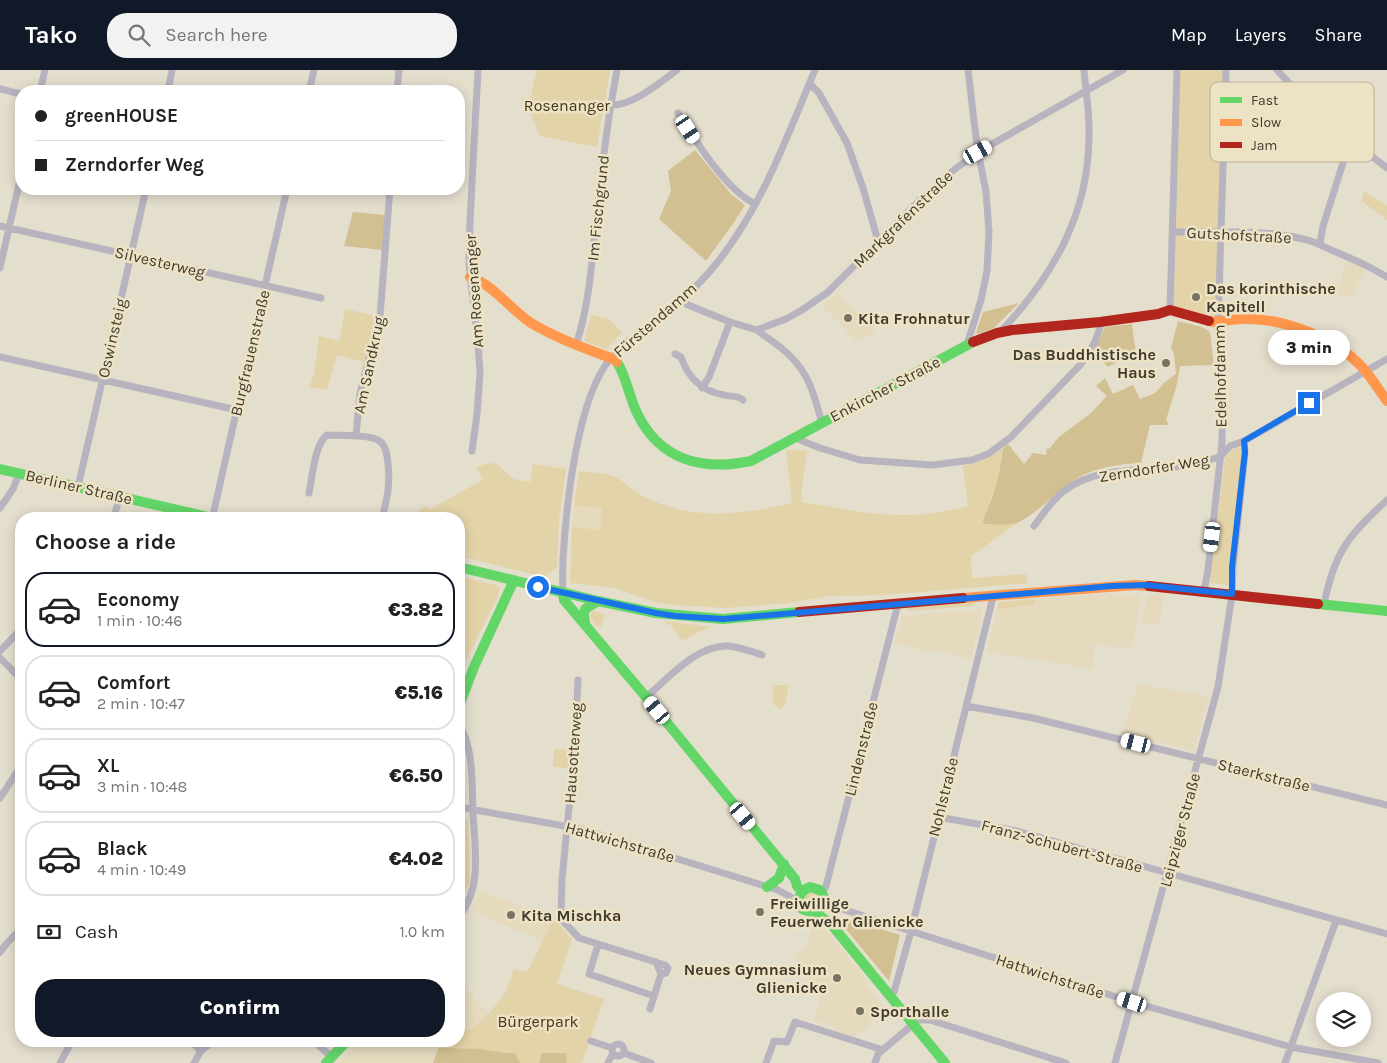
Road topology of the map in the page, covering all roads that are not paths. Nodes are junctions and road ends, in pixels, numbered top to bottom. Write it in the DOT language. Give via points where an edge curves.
graph roads {
  1 [pos="45,70"];
  2 [pos="172,70"];
  3 [pos="314,70"];
  4 [pos="399,70"];
  5 [pos="478,70"];
  6 [pos="617,70"];
  7 [pos="677,70"];
  8 [pos="815,70"];
  9 [pos="968,70"];
  10 [pos="1084,70"];
  11 [pos="1123,70"];
  12 [pos="1177,70"];
  13 [pos="1277,70"];
  14 [pos="1288,82"];
  15 [pos="810,84"];
  16 [pos="41,85"];
  17 [pos="169,85"];
  18 [pos="310,85"];
  19 [pos="398,85"];
  20 [pos="0,89"];
  21 [pos="1086,90"];
  22 [pos="15,93"];
  23 [pos="610,106"];
  24 [pos="678,113"];
  25 [pos="978,152"];
  26 [pos="1374,159"];
  27 [pos="1224,162"];
  28 [pos="1343,162"];
  29 [pos="1387,168"];
  30 [pos="16,195"];
  31 [pos="145,195"];
  32 [pos="286,195"];
  33 [pos="390,195"];
  34 [pos="755,204"];
  35 [pos="0,226"];
  36 [pos="9,228"];
  37 [pos="1173,232"];
  38 [pos="1222,233"];
  39 [pos="878,241"];
  40 [pos="1320,243"];
  41 [pos="131,256"];
  42 [pos="0,268"];
  43 [pos="470,277"];
  44 [pos="1387,277"];
  45 [pos="266,286"];
  46 [pos="321,298"];
  47 [pos="681,300"];
  48 [pos="1170,310"];
  49 [pos="1218,321"];
  50 [pos="730,322"];
  51 [pos="1100,322"];
  52 [pos="757,330"];
  53 [pos="1005,332"];
  54 [pos="969,344"];
  55 [pos="576,345"];
  56 [pos="676,354"];
  57 [pos="0,357"];
  58 [pos="611,358"];
  59 [pos="1387,359"];
  60 [pos="1366,372"];
  61 [pos="102,380"];
  62 [pos="702,388"];
  63 [pos="743,400"];
  64 [pos="1387,401"];
  65 [pos="237,410"];
  66 [pos="822,423"];
  67 [pos="356,436"];
  68 [pos="798,436"];
  69 [pos="1244,441"];
  70 [pos="472,451"];
  71 [pos="1221,456"];
  72 [pos="0,470"];
  73 [pos="18,474"];
  74 [pos="78,487"];
  75 [pos="309,493"];
  76 [pos="120,497"];
  77 [pos="1387,500"];
  78 [pos="0,508"];
  79 [pos="115,512"];
  80 [pos="187,512"];
  81 [pos="215,512"];
  82 [pos="384,512"];
  83 [pos="1034,526"];
  84 [pos="465,568"];
  85 [pos="514,580"];
  86 [pos="1204,592"];
  87 [pos="563,593"];
  88 [pos="1232,594"];
  89 [pos="992,595"];
  90 [pos="598,601"];
  91 [pos="897,603"];
  92 [pos="1324,604"];
  93 [pos="1387,611"];
  94 [pos="586,625"];
  95 [pos="15,635"];
  96 [pos="0,651"];
  97 [pos="762,655"];
  98 [pos="0,658"];
  99 [pos="15,673"];
  100 [pos="578,680"];
  101 [pos="465,690"];
  102 [pos="646,697"];
  103 [pos="966,706"];
  104 [pos="465,739"];
  105 [pos="1199,759"];
  106 [pos="15,775"];
  107 [pos="0,798"];
  108 [pos="1387,805"];
  109 [pos="465,808"];
  110 [pos="473,810"];
  111 [pos="938,817"];
  112 [pos="567,825"];
  113 [pos="784,864"];
  114 [pos="1168,874"];
  115 [pos="767,887"];
  116 [pos="802,893"];
  117 [pos="822,893"];
  118 [pos="465,905"];
  119 [pos="842,909"];
  120 [pos="818,910"];
  121 [pos="1336,921"];
  122 [pos="911,931"];
  123 [pos="1387,934"];
  124 [pos="15,936"];
  125 [pos="598,945"];
  126 [pos="0,951"];
  127 [pos="654,996"];
  128 [pos="890,997"];
  129 [pos="1132,1002"];
  130 [pos="650,1009"];
  131 [pos="914,1024"];
  132 [pos="591,1041"];
  133 [pos="69,1047"];
  134 [pos="197,1047"];
  135 [pos="206,1047"];
  136 [pos="319,1047"];
  137 [pos="341,1047"];
  138 [pos="1291,1047"];
  139 [pos="883,1050"];
  140 [pos="201,1051"];
  141 [pos="612,1051"];
  142 [pos="624,1053"];
  143 [pos="329,1060"];
  144 [pos="60,1063"];
  145 [pos="194,1063"];
  146 [pos="608,1063"];
  147 [pos="651,1063"];
  148 [pos="766,1063"];
  149 [pos="875,1063"];
  150 [pos="945,1063"];
  151 [pos="1066,1063"];
  152 [pos="1115,1063"];
  153 [pos="1285,1063"];
  154 [pos="1378,1063"];
  1 -- 16 [label="street"];
  2 -- 17 [label="street"];
  3 -- 18 [label="street"];
  4 -- 19 [label="street"];
  5 -- 43 [label="street, Am Rosenanger"];
  6 -- 23 [label="street, Im Fischgrund"];
  7 -- 23 [label="street" via="632,99"];
  8 -- 15 [label="street, Fürstendamm"];
  9 -- 25 [label="street"];
  10 -- 21 [label="street"];
  11 -- 21 [label="street, Markgrafenstraße"];
  12 -- 37 [label="street"];
  13 -- 14 [label="street"];
  15 -- 34 [label="street, Fürstendamm"];
  15 -- 39 [label="street" via="847,143"];
  20 -- 22 [label="street"];
  21 -- 25 [label="street, Markgrafenstraße"];
  21 -- 53 [label="street" via="1088,159 1074,220 1046,277 1004,328"];
  23 -- 55 [label="street, Im Fischgrund" via="591,272"];
  24 -- 34 [label="street" via="724,176"];
  25 -- 39 [label="street, Markgrafenstraße" via="933,188"];
  25 -- 54 [label="street" via="986,192 989,248 981,300"];
  26 -- 29 [label="street"];
  27 -- 38 [label="street, Edelhofdamm"];
  28 -- 40 [label="street"];
  30 -- 36 [label="street"];
  31 -- 41 [label="street, Oswinsteig"];
  32 -- 45 [label="street, Burgfrauenstraße"];
  33 -- 67 [label="street, Am Sandkrug" via="380,316 360,394"];
  34 -- 47 [label="street, Fürstendamm" via="719,260"];
  35 -- 36 [label="street, Silvesterweg"];
  36 -- 41 [label="street, Silvesterweg"];
  36 -- 42 [label="street"];
  37 -- 38 [label="street, Gutshofstraße"];
  37 -- 48 [label="street"];
  38 -- 40 [label="street, Gutshofstraße" via="1277,235"];
  38 -- 49 [label="street, Edelhofdamm"];
  39 -- 52 [label="street, Markgrafenstraße" via="847,275 815,302 786,319"];
  40 -- 44 [label="street, Gutshofstraße"];
  41 -- 45 [label="street, Silvesterweg"];
  41 -- 61 [label="street, Oswinsteig"];
  43 -- 55 [label="main road" via="484,283 534,325"];
  43 -- 70 [label="street, Am Rosenanger" via="480,373"];
  45 -- 46 [label="street, Silvesterweg"];
  45 -- 65 [label="street, Burgfrauenstraße"];
  47 -- 50 [label="street"];
  47 -- 58 [label="street, Fürstendamm" via="633,336"];
  48 -- 49 [label="main road"];
  48 -- 51 [label="main road, Enkircher Straße"];
  49 -- 60 [label="main road" via="1252,320 1293,326 1333,344"];
  49 -- 71 [label="street, Edelhofdamm"];
  50 -- 52 [label="street"];
  50 -- 62 [label="street"];
  51 -- 53 [label="main road, Enkircher Straße"];
  51 -- 68 [label="street" via="1095,342 1074,371 1011,437 988,454 952,464 860,460 820,448 800,440"];
  52 -- 66 [label="street" via="792,357 802,370 811,385"];
  53 -- 54 [label="main road, Enkircher Straße"];
  54 -- 66 [label="main road, Enkircher Straße"];
  55 -- 58 [label="main road"];
  56 -- 62 [label="street"];
  57 -- 61 [label="street"];
  58 -- 68 [label="main road, Enkircher Straße" via="618,363 643,425 665,450 679,458 706,466 738,464 751,461"];
  58 -- 87 [label="street, Fürstendamm" via="594,386 576,452 565,526"];
  59 -- 60 [label="street, Zerndorfer Weg"];
  60 -- 64 [label="main road"];
  60 -- 69 [label="street, Zerndorfer Weg"];
  61 -- 65 [label="street"];
  61 -- 74 [label="street, Oswinsteig"];
  62 -- 63 [label="street"];
  65 -- 81 [label="street, Burgfrauenstraße"];
  66 -- 68 [label="main road, Enkircher Straße"];
  67 -- 75 [label="street" via="327,435 321,439"];
  67 -- 82 [label="street, Am Sandkrug" via="379,440 386,449 390,474"];
  69 -- 71 [label="street, Zerndorfer Weg" via="1230,446"];
  69 -- 88 [label="street, Edelhofdamm"];
  71 -- 83 [label="street, Zerndorfer Weg" via="1185,465 1107,473 1085,480 1062,492"];
  71 -- 86 [label="street, Edelhofdamm"];
  72 -- 73 [label="main road, Berliner Straße"];
  73 -- 74 [label="main road, Berliner Straße"];
  73 -- 78 [label="street"];
  74 -- 76 [label="main road, Berliner Straße"];
  76 -- 79 [label="street"];
  76 -- 80 [label="main road, Berliner Straße"];
  77 -- 92 [label="street" via="1357,528 1345,545 1333,570"];
  84 -- 85 [label="main road"];
  85 -- 87 [label="main road"];
  85 -- 101 [label="main road"];
  86 -- 88 [label="main road"];
  86 -- 89 [label="main road" via="1135,585"];
  87 -- 90 [label="main road"];
  87 -- 94 [label="main road" via="564,600"];
  88 -- 92 [label="main road"];
  88 -- 105 [label="street, Leipziger Straße" via="1218,686"];
  89 -- 91 [label="main road"];
  89 -- 103 [label="street, Nohlstraße"];
  90 -- 91 [label="main road" via="675,616 724,619"];
  90 -- 94 [label="main road" via="584,609"];
  91 -- 117 [label="street, Lindenstraße"];
  92 -- 93 [label="main road"];
  94 -- 102 [label="main road"];
  95 -- 96 [label="street"];
  97 -- 102 [label="street" via="729,646 713,648 691,660"];
  98 -- 99 [label="street"];
  100 -- 112 [label="street, Hausotterweg"];
  102 -- 113 [label="main road"];
  103 -- 105 [label="street, Staerkstraße" via="1033,718"];
  103 -- 111 [label="street, Nohlstraße"];
  104 -- 110 [label="street"];
  105 -- 108 [label="street, Staerkstraße"];
  105 -- 114 [label="street, Leipziger Straße"];
  106 -- 107 [label="street"];
  109 -- 110 [label="street, Hattwichstraße"];
  110 -- 112 [label="street, Hattwichstraße"];
  110 -- 118 [label="street" via="476,875"];
  111 -- 114 [label="street, Franz-Schubert-Straße" via="1017,831"];
  111 -- 122 [label="street, Nohlstraße"];
  112 -- 115 [label="street, Hattwichstraße"];
  112 -- 125 [label="street, Hausotterweg" via="561,914 579,938"];
  113 -- 115 [label="main road" via="781,876"];
  113 -- 116 [label="main road"];
  114 -- 121 [label="street, Franz-Schubert-Straße"];
  114 -- 129 [label="street, Leipziger Straße"];
  115 -- 116 [label="street, Hattwichstraße"];
  116 -- 117 [label="main road" via="817,888"];
  116 -- 120 [label="main road" via="800,907 805,911"];
  117 -- 120 [label="main road" via="824,901"];
  119 -- 122 [label="street, Hattwichstraße"];
  120 -- 128 [label="main road"];
  121 -- 123 [label="street, Franz-Schubert-Straße"];
  121 -- 138 [label="street"];
  122 -- 128 [label="street, Nohlstraße"];
  122 -- 129 [label="street, Hattwichstraße"];
  124 -- 126 [label="street"];
  125 -- 127 [label="street" via="589,974"];
  125 -- 127 [label="street, Hausotterweg" via="665,965 668,968 661,974"];
  127 -- 130 [label="street"];
  128 -- 131 [label="main road"];
  129 -- 138 [label="street, Hattwichstraße"];
  129 -- 152 [label="street, Leipziger Straße"];
  131 -- 139 [label="street"];
  131 -- 150 [label="main road"];
  131 -- 151 [label="street" via="918,1020 930,1020"];
  132 -- 141 [label="street"];
  133 -- 144 [label="street"];
  134 -- 140 [label="street"];
  135 -- 140 [label="street"];
  136 -- 143 [label="street"];
  137 -- 143 [label="main road"];
  138 -- 153 [label="street"];
  138 -- 154 [label="street, Hattwichstraße"];
  139 -- 148 [label="street" via="795,1022 787,1042 774,1041"];
  139 -- 149 [label="street"];
  140 -- 145 [label="street"];
  141 -- 142 [label="street" via="619,1056"];
  141 -- 142 [label="street" via="616,1044 622,1044"];
  141 -- 146 [label="street"];
  142 -- 147 [label="street"];
}
